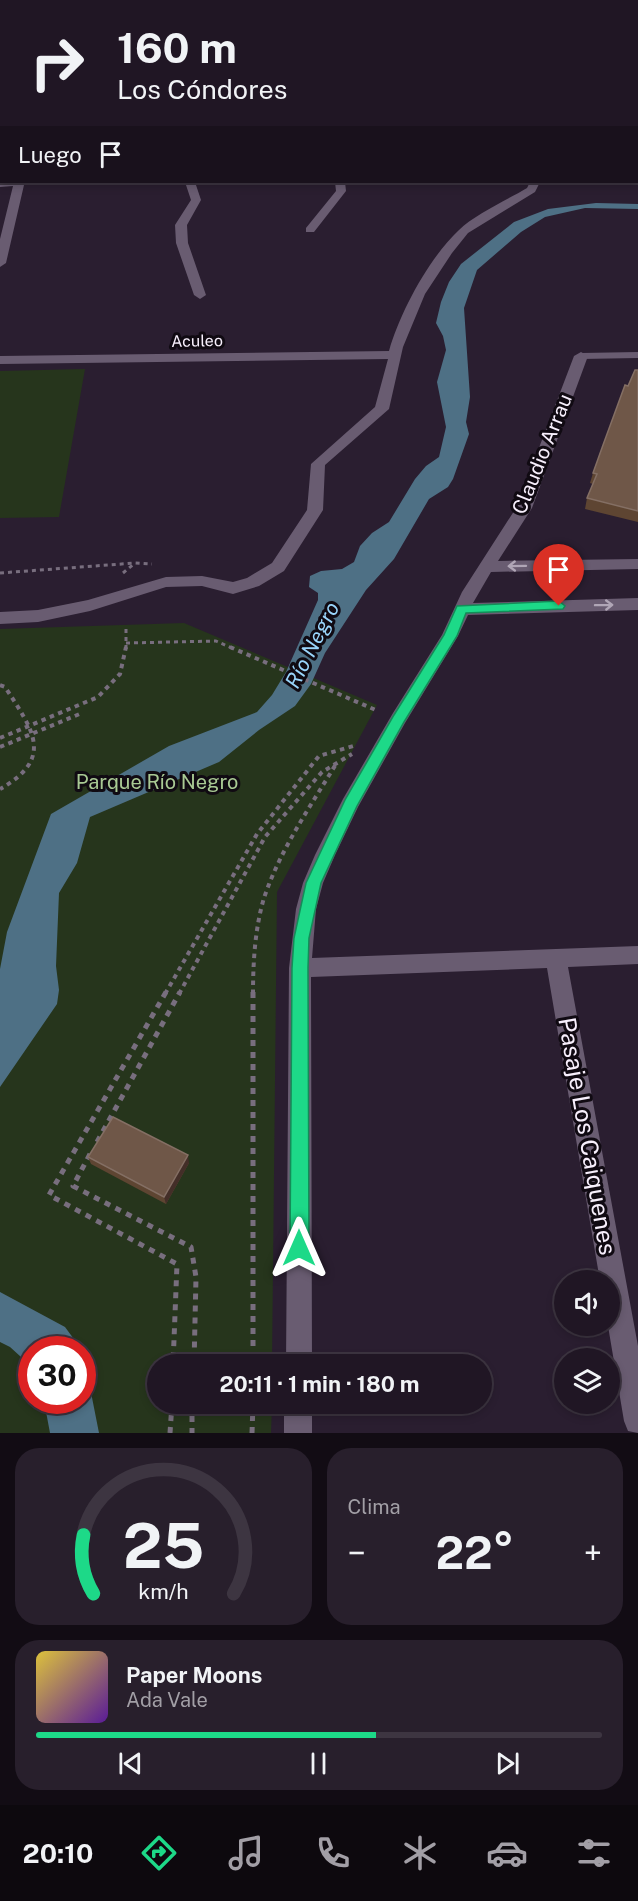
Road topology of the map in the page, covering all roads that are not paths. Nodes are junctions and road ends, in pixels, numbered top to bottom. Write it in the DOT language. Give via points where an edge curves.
graph roads {
  1 [pos="20,183"];
  2 [pos="190,183"];
  3 [pos="340,183"];
  4 [pos="534,183"];
  5 [pos="310,230"];
  6 [pos="0,263"];
  7 [pos="200,295"];
  8 [pos="395,355"];
  9 [pos="638,355"];
  10 [pos="581,356"];
  11 [pos="0,360"];
  12 [pos="638,564"];
  13 [pos="486,567"];
  14 [pos="638,604"];
  15 [pos="461,609"];
  16 [pos="0,618"];
  17 [pos="638,956"];
  18 [pos="556,958"];
  19 [pos="300,968"];
  20 [pos="298,1354"];
  21 [pos="298,1414"];
  22 [pos="638,1421"];
  23 [pos="298,1433"];
  1 -- 6 [label="street"];
  2 -- 7 [label="street" via="196,200 181,225 182,243"];
  3 -- 5 [label="street" via="341,191"];
  4 -- 8 [label="street" via="531,190 464,231 447,251 419,294"];
  8 -- 11 [label="street, Aculeo"];
  8 -- 16 [label="street" via="382,409 318,464 315,510 278,567 253,582 233,588 202,581 166,582 38,616"];
  9 -- 10 [label="lane"];
  10 -- 13 [label="street, Claudio Arrau" via="528,499"];
  12 -- 13 [label="street, one-way"];
  13 -- 15 [label="street, Claudio Arrau"];
  15 -- 14 [label="street, one-way"];
  15 -- 19 [label="street, Claudio Arrau" via="450,636 350,804 313,883"];
  17 -- 18 [label="street"];
  18 -- 19 [label="street"];
  18 -- 22 [label="street, Pasaje Los Caiquenes"];
  19 -- 20 [label="street, Claudio Arrau"];
  21 -- 23 [label="street"];
}
